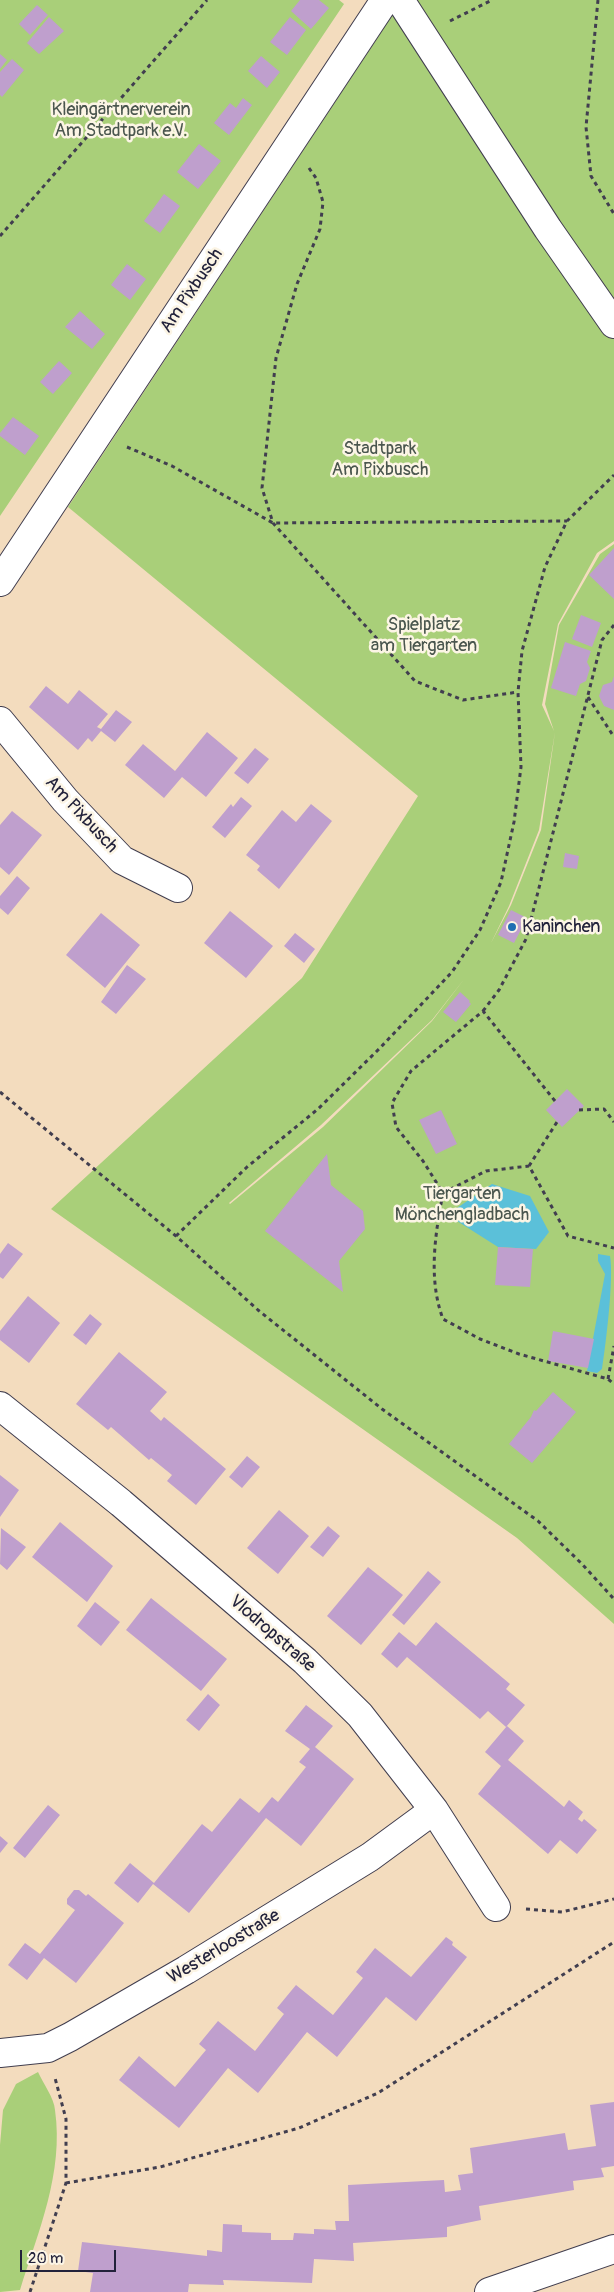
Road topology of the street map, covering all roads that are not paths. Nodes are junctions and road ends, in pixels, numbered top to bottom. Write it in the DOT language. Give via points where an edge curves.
graph roads {
  1 [pos="385,0"];
  2 [pos="400,0"];
  3 [pos="614,324"];
  4 [pos="0,582"];
  5 [pos="0,721"];
  6 [pos="178,888"];
  7 [pos="0,1406"];
  8 [pos="434,1810"];
  9 [pos="496,1907"];
  10 [pos="0,2053"];
  11 [pos="614,2249"];
  12 [pos="490,2292"];
  1 -- 4 [label="street, Am Pixbusch"];
  2 -- 3 [label="street" via="548,229"];
  5 -- 6 [label="street, Am Pixbusch" via="65,800 122,860"];
  7 -- 8 [label="street, Vlodropstraße" via="121,1503 305,1661 360,1716"];
  8 -- 9 [label="street, Vlodropstraße"];
  8 -- 10 [label="street, Westerloostraße" via="370,1857 186,1970 48,2048"];
  11 -- 12 [label="street"];
}
